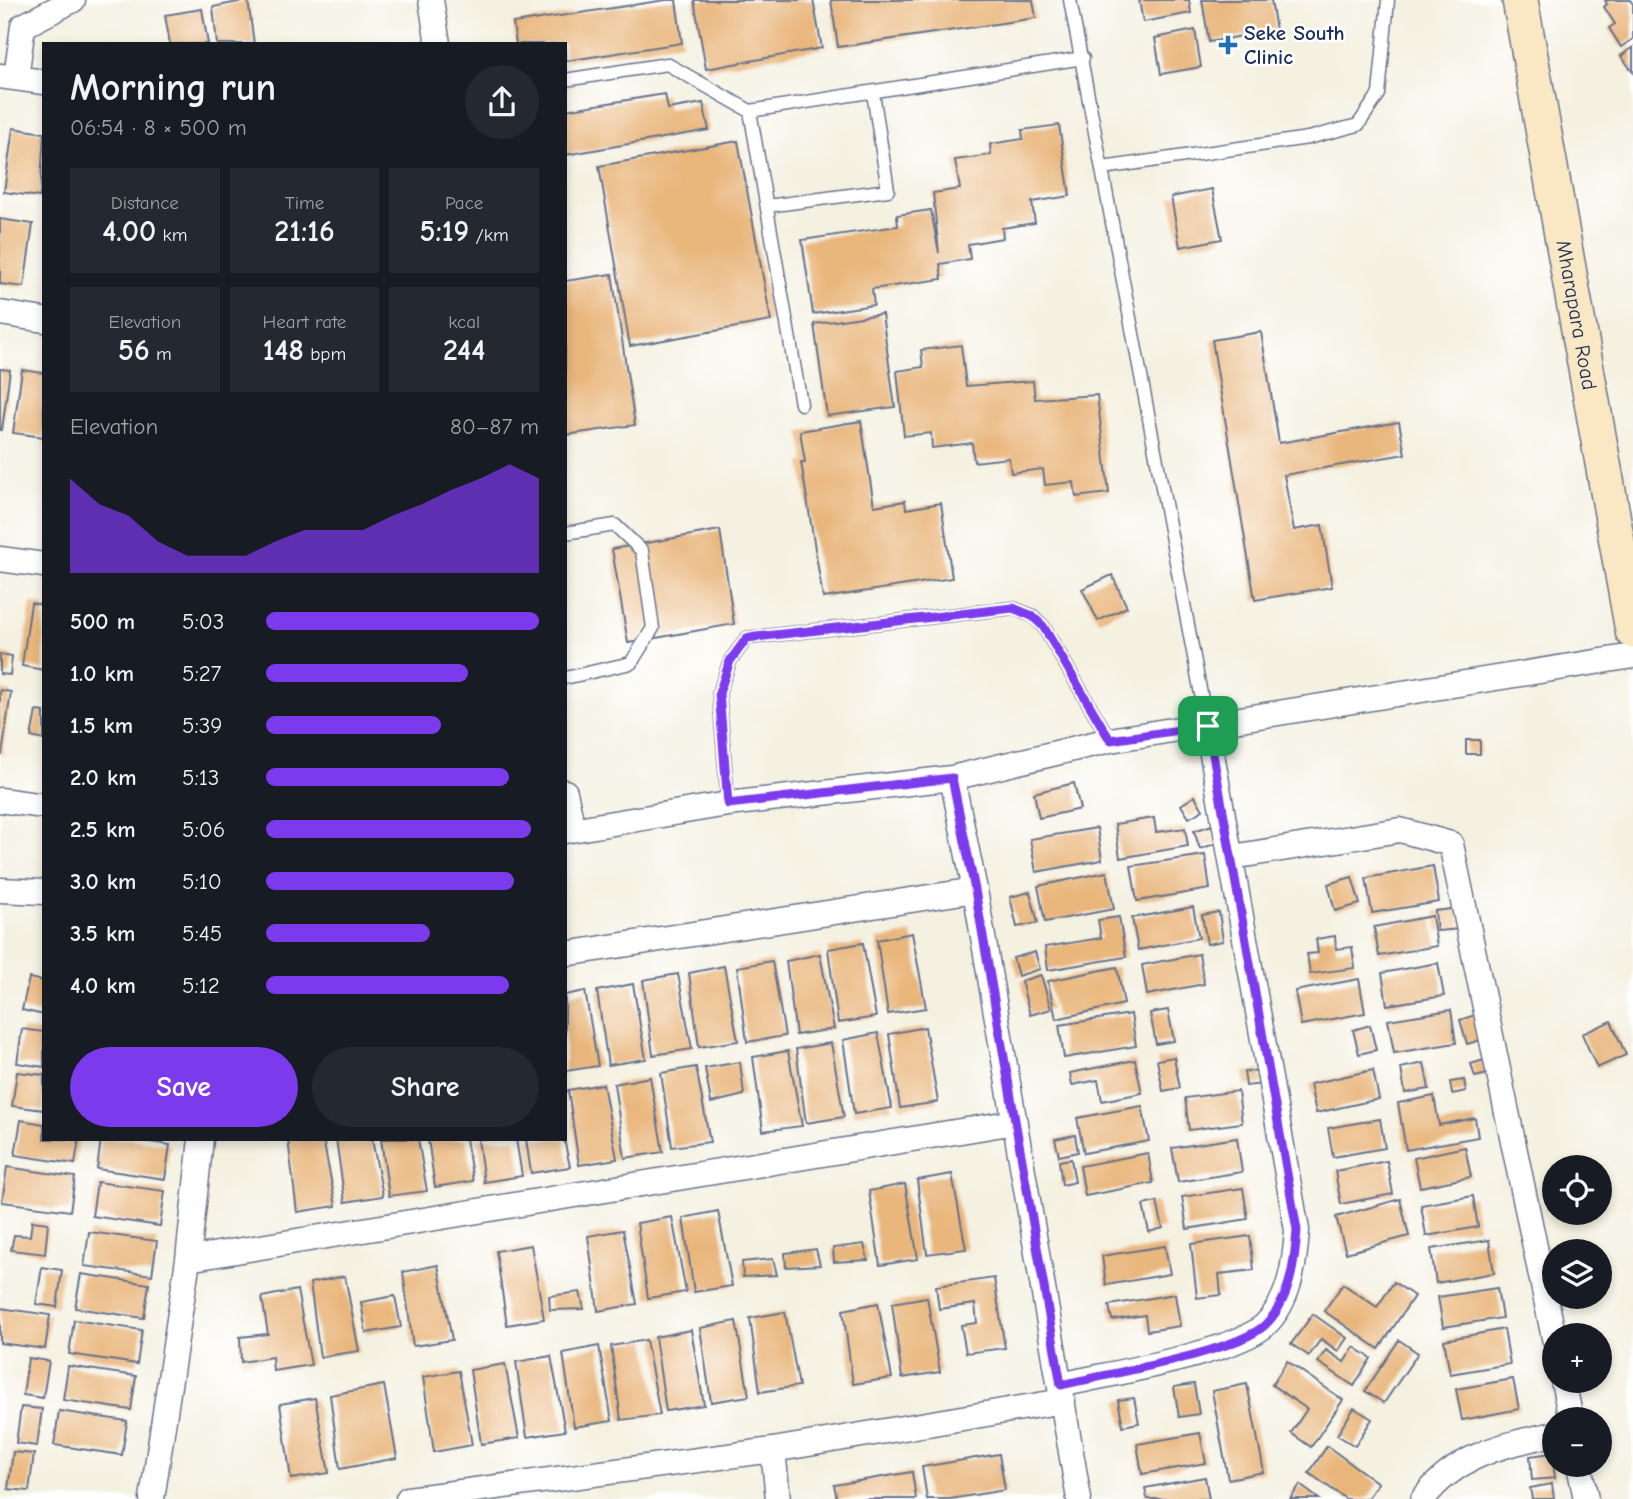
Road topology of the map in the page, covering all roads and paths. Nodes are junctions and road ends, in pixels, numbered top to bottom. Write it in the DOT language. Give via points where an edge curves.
graph roads {
  1 [pos="74,0"];
  2 [pos="431,0"];
  3 [pos="1070,0"];
  4 [pos="1388,0"];
  5 [pos="1520,0"];
  6 [pos="438,42"];
  7 [pos="1083,58"];
  8 [pos="8,77"];
  9 [pos="567,80"];
  10 [pos="42,82"];
  11 [pos="873,93"];
  12 [pos="750,111"];
  13 [pos="1103,168"];
  14 [pos="767,206"];
  15 [pos="0,313"];
  16 [pos="42,320"];
  17 [pos="801,404"];
  18 [pos="567,533"];
  19 [pos="0,559"];
  20 [pos="42,565"];
  21 [pos="1633,631"];
  22 [pos="1633,656"];
  23 [pos="567,677"];
  24 [pos="1208,726"];
  25 [pos="1110,740"];
  26 [pos="952,778"];
  27 [pos="0,800"];
  28 [pos="728,804"];
  29 [pos="42,807"];
  30 [pos="567,811"];
  31 [pos="569,830"];
  32 [pos="1232,857"];
  33 [pos="0,890"];
  34 [pos="975,890"];
  35 [pos="42,892"];
  36 [pos="567,954"];
  37 [pos="1015,1122"];
  38 [pos="201,1141"];
  39 [pos="188,1259"];
  40 [pos="1551,1323"];
  41 [pos="1062,1393"];
  42 [pos="1542,1437"];
  43 [pos="773,1450"];
  44 [pos="1582,1477"];
  45 [pos="152,1499"];
  46 [pos="408,1499"];
  47 [pos="778,1499"];
  48 [pos="1079,1499"];
  49 [pos="1423,1499"];
  50 [pos="1586,1499"];
  1 -- 8 [label="street" via="23,26"];
  2 -- 6 [label="street"];
  3 -- 7 [label="lane"];
  4 -- 13 [label="lane" via="1379,94 1358,125 1308,138"];
  5 -- 21 [label="main road, Mharapara Road"];
  7 -- 11 [label="lane"];
  7 -- 13 [label="lane"];
  8 -- 10 [label="street"];
  9 -- 12 [label="lane" via="667,64"];
  11 -- 12 [label="lane"];
  11 -- 14 [label="lane" via="888,190"];
  12 -- 14 [label="lane"];
  13 -- 24 [label="lane"];
  14 -- 17 [label="lane"];
  15 -- 16 [label="street"];
  18 -- 23 [label="lane" via="615,525 642,551 653,628 631,663"];
  19 -- 20 [label="street"];
  22 -- 24 [label="street"];
  24 -- 25 [label="street"];
  24 -- 32 [label="street"];
  25 -- 26 [label="street"];
  25 -- 28 [label="lane" via="1043,626 1013,608 747,638 730,661 719,693"];
  26 -- 28 [label="street"];
  26 -- 34 [label="street"];
  27 -- 29 [label="street"];
  28 -- 31 [label="street"];
  30 -- 31 [label="street"];
  32 -- 40 [label="street" via="1400,830 1451,844"];
  32 -- 41 [label="street" via="1297,1230 1295,1263 1283,1298 1266,1324 1238,1343"];
  33 -- 35 [label="street"];
  34 -- 36 [label="street"];
  34 -- 37 [label="street"];
  37 -- 39 [label="street"];
  37 -- 41 [label="street"];
  38 -- 39 [label="street"];
  39 -- 45 [label="street"];
  41 -- 43 [label="street"];
  41 -- 48 [label="street"];
  42 -- 49 [label="street" via="1493,1447 1439,1479"];
  43 -- 46 [label="street"];
  43 -- 47 [label="street"];
  44 -- 50 [label="street"];
}
